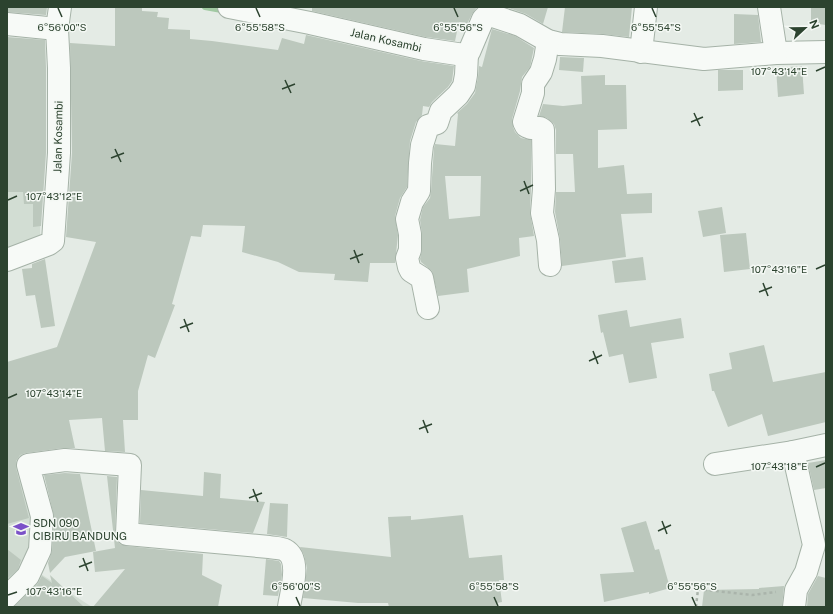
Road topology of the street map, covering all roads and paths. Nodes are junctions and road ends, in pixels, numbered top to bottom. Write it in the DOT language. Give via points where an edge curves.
graph roads {
  1 [pos="60,7"];
  2 [pos="228,7"];
  3 [pos="646,7"];
  4 [pos="768,7"];
  5 [pos="7,24"];
  6 [pos="57,29"];
  7 [pos="548,41"];
  8 [pos="641,52"];
  9 [pos="826,52"];
  10 [pos="776,53"];
  11 [pos="467,54"];
  12 [pos="7,260"];
  13 [pos="550,265"];
  14 [pos="428,308"];
  15 [pos="826,445"];
  16 [pos="793,452"];
  17 [pos="715,464"];
  18 [pos="7,597"];
  19 [pos="795,599"];
  20 [pos="289,607"];
  21 [pos="696,607"];
  1 -- 6 [label="street, Jalan Kosambi"];
  2 -- 11 [label="street, Jalan Kosambi" via="424,49"];
  3 -- 8 [label="street"];
  4 -- 10 [label="street"];
  5 -- 6 [label="street"];
  6 -- 12 [label="street, Jalan Kosambi" via="59,153 53,241"];
  7 -- 8 [label="street"];
  7 -- 11 [label="street" via="520,25 490,15 483,19"];
  7 -- 13 [label="street" via="545,59 541,72 533,84 524,122 526,126 543,130 542,213"];
  8 -- 10 [label="street" via="704,59"];
  9 -- 10 [label="street"];
  11 -- 14 [label="street" via="464,86 441,111 438,124 428,126 421,157 419,192 412,202 407,219 410,234 407,258 411,271 422,278"];
  15 -- 16 [label="street"];
  16 -- 17 [label="street"];
  16 -- 19 [label="street" via="814,545"];
  18 -- 20 [label="street" via="28,576 40,550 42,516 28,465 65,460 130,465 128,534 286,550 295,566"];
  19 -- 21 [label="path" via="698,589"];
}
